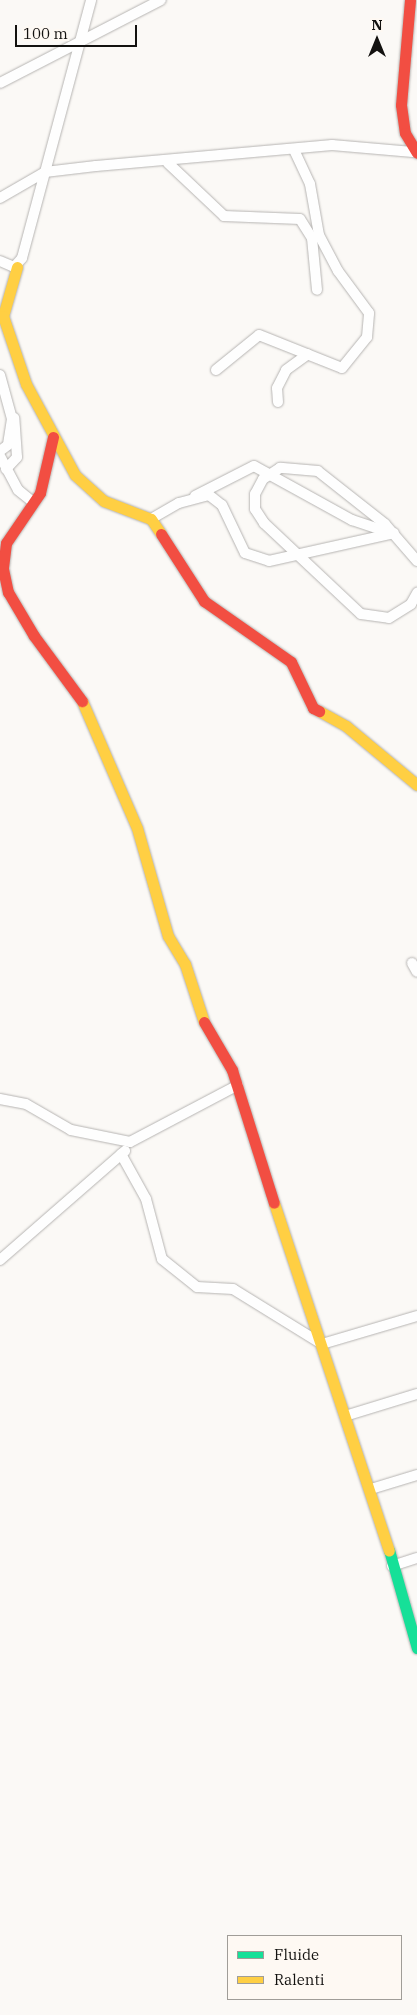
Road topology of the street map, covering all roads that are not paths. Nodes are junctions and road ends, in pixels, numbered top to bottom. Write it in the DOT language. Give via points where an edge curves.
graph roads {
  1 [pos="91,0"];
  2 [pos="161,0"];
  3 [pos="410,0"];
  4 [pos="83,36"];
  5 [pos="0,83"];
  6 [pos="294,150"];
  7 [pos="415,153"];
  8 [pos="168,163"];
  9 [pos="45,172"];
  10 [pos="0,198"];
  11 [pos="0,261"];
  12 [pos="17,267"];
  13 [pos="317,290"];
  14 [pos="1,318"];
  15 [pos="308,354"];
  16 [pos="216,370"];
  17 [pos="0,376"];
  18 [pos="278,402"];
  19 [pos="11,413"];
  20 [pos="53,437"];
  21 [pos="0,451"];
  22 [pos="0,456"];
  23 [pos="6,469"];
  24 [pos="267,475"];
  25 [pos="190,499"];
  26 [pos="34,503"];
  27 [pos="151,518"];
  28 [pos="394,533"];
  29 [pos="299,557"];
  30 [pos="417,561"];
  31 [pos="417,593"];
  32 [pos="417,785"];
  33 [pos="238,1086"];
  34 [pos="0,1099"];
  35 [pos="134,1142"];
  36 [pos="121,1154"];
  37 [pos="0,1260"];
  38 [pos="417,1316"];
  39 [pos="322,1344"];
  40 [pos="417,1394"];
  41 [pos="345,1416"];
  42 [pos="417,1475"];
  43 [pos="371,1489"];
  44 [pos="417,1558"];
  45 [pos="392,1566"];
  46 [pos="415,1636"];
  47 [pos="417,1648"];
  1 -- 4 [label="street"];
  2 -- 4 [label="street"];
  3 -- 7 [label="street" via="401,105 404,133"];
  4 -- 5 [label="street"];
  4 -- 9 [label="street"];
  6 -- 7 [label="street" via="332,145"];
  6 -- 8 [label="street"];
  6 -- 15 [label="street" via="310,184 319,236 370,319 367,337 345,367"];
  8 -- 9 [label="street"];
  8 -- 13 [label="street" via="224,216 300,219 313,244"];
  9 -- 10 [label="street"];
  9 -- 12 [label="street"];
  11 -- 12 [label="street"];
  12 -- 14 [label="street"];
  14 -- 20 [label="street" via="10,350"];
  15 -- 16 [label="street" via="256,335"];
  15 -- 18 [label="street" via="286,370 277,388"];
  17 -- 19 [label="street"];
  19 -- 21 [label="street" via="8,445"];
  19 -- 23 [label="street" via="17,425 17,457"];
  20 -- 26 [label="street"];
  20 -- 27 [label="street" via="84,486 112,506"];
  22 -- 23 [label="street"];
  23 -- 26 [label="street" via="18,490"];
  24 -- 25 [label="street" via="248,466"];
  24 -- 28 [label="street" via="352,520"];
  24 -- 28 [label="street" via="289,467 318,471"];
  24 -- 29 [label="street" via="255,494 255,509"];
  25 -- 27 [label="street"];
  25 -- 29 [label="street" via="209,496 217,500 250,558"];
  26 -- 33 [label="street" via="6,543 3,569 8,592 34,636 82,700 137,828 168,936 185,964 198,1011"];
  27 -- 32 [label="street" via="204,601 291,662 313,708 346,726"];
  28 -- 29 [label="street"];
  28 -- 30 [label="street"];
  29 -- 31 [label="street" via="361,614 389,618 411,604"];
  33 -- 35 [label="street" via="168,1118"];
  33 -- 39 [label="street"];
  34 -- 35 [label="street" via="26,1104 71,1130"];
  35 -- 36 [label="street"];
  36 -- 37 [label="street"];
  36 -- 39 [label="street" via="146,1199 165,1264 197,1287 233,1289"];
  38 -- 39 [label="street"];
  39 -- 41 [label="street"];
  40 -- 41 [label="street"];
  41 -- 43 [label="street"];
  42 -- 43 [label="street"];
  43 -- 45 [label="street"];
  44 -- 45 [label="street"];
  45 -- 46 [label="street"];
  46 -- 47 [label="street"];
}
